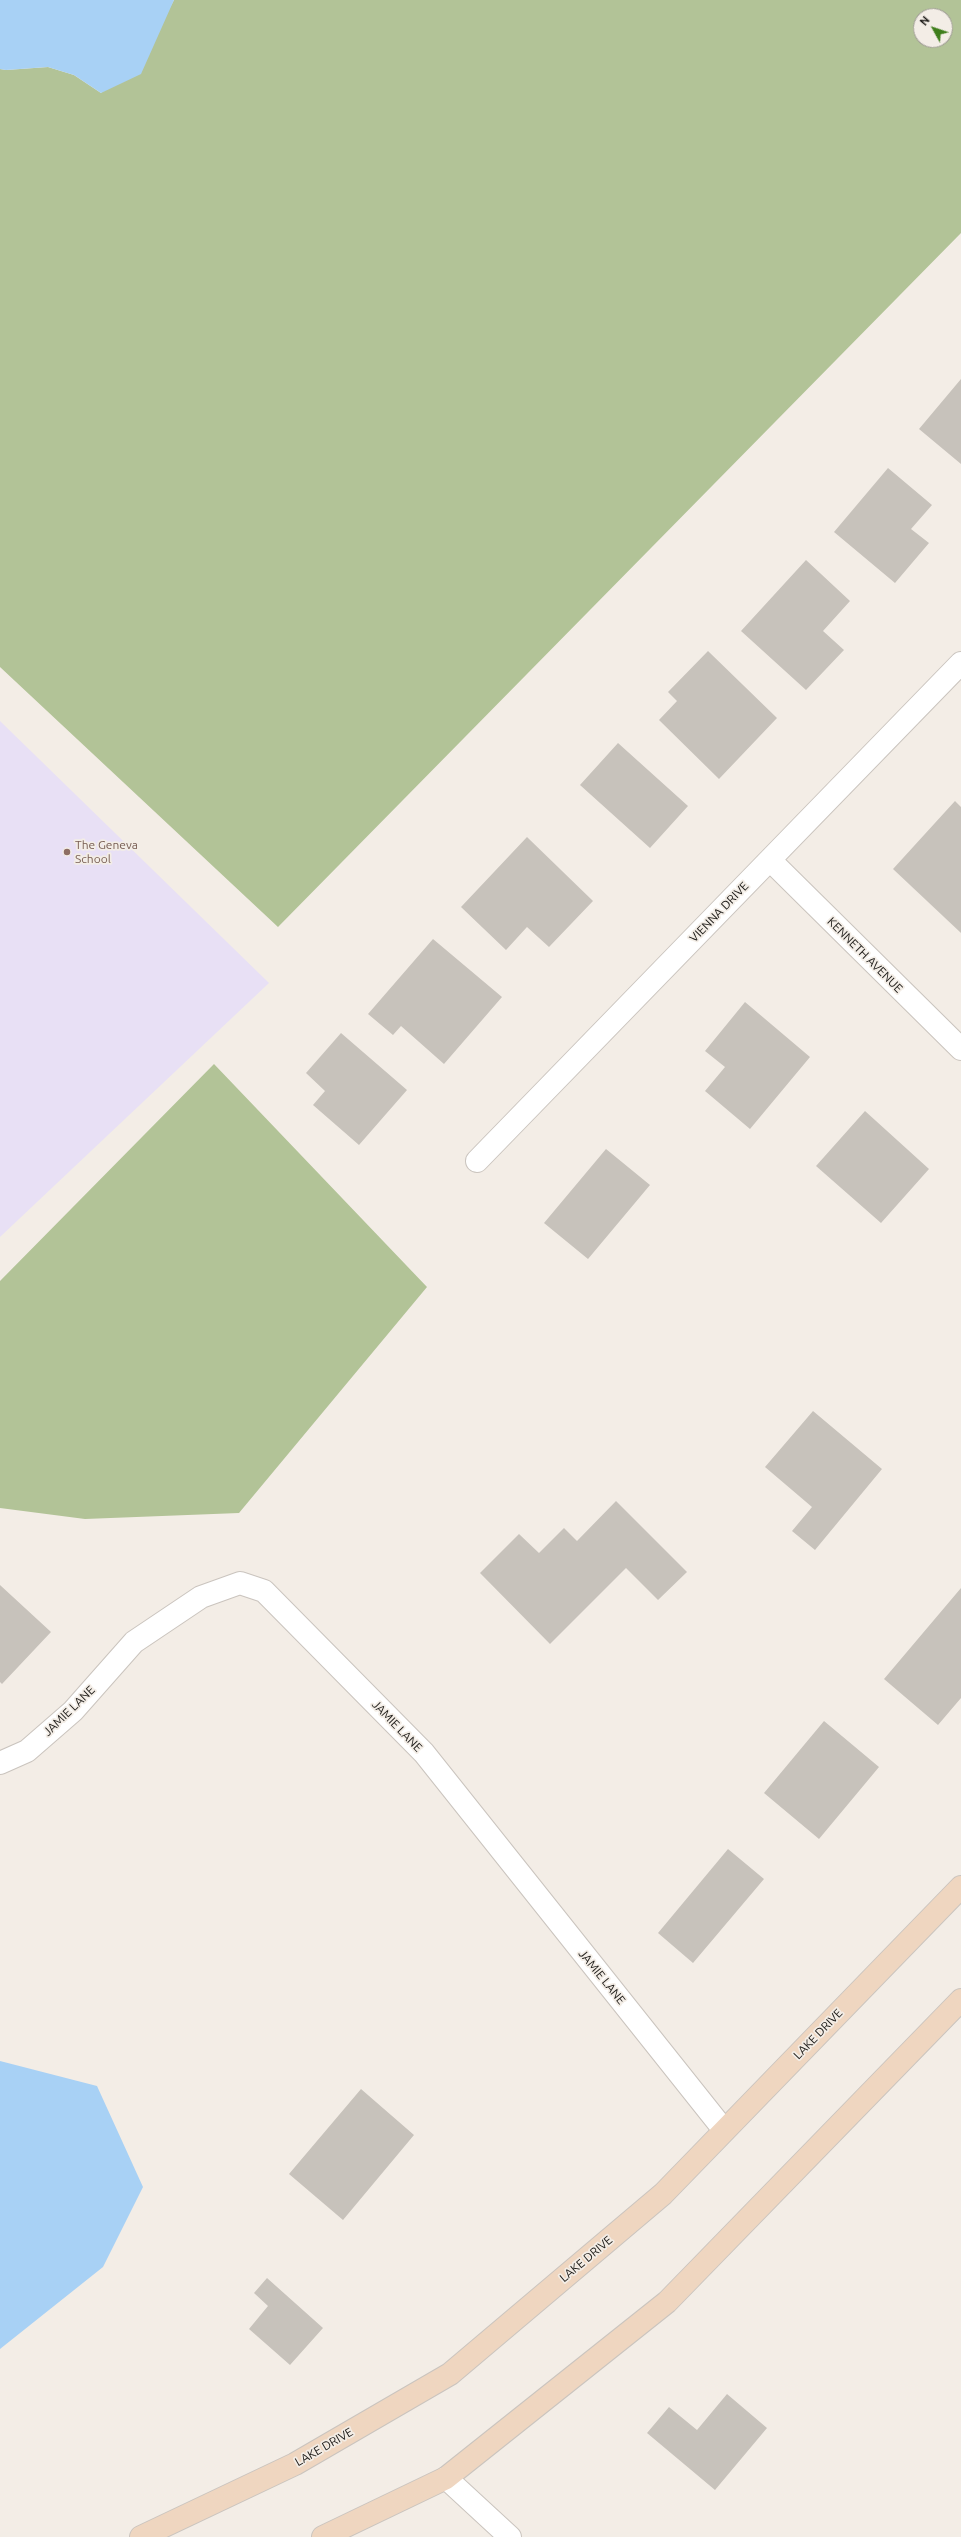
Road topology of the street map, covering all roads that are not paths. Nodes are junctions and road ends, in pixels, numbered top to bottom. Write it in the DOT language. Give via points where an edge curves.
graph roads {
  1 [pos="961,663"];
  2 [pos="770,860"];
  3 [pos="961,1049"];
  4 [pos="477,1161"];
  5 [pos="0,1763"];
  6 [pos="961,1887"];
  7 [pos="961,2000"];
  8 [pos="724,2130"];
  9 [pos="446,2478"];
  10 [pos="141,2537"];
  11 [pos="323,2537"];
  12 [pos="510,2537"];
  1 -- 2 [label="street, VIENNA DRIVE"];
  2 -- 3 [label="street, KENNETH AVENUE"];
  2 -- 4 [label="street, VIENNA DRIVE"];
  5 -- 8 [label="street, JAMIE LANE" via="27,1751 73,1711 134,1642 201,1597 240,1583 264,1591 424,1753"];
  6 -- 8 [label="main road, LAKE DRIVE"];
  7 -- 9 [label="main road" via="667,2302"];
  8 -- 10 [label="main road, LAKE DRIVE" via="663,2194 450,2374 295,2464"];
  9 -- 11 [label="main road"];
  9 -- 12 [label="street"];
}
